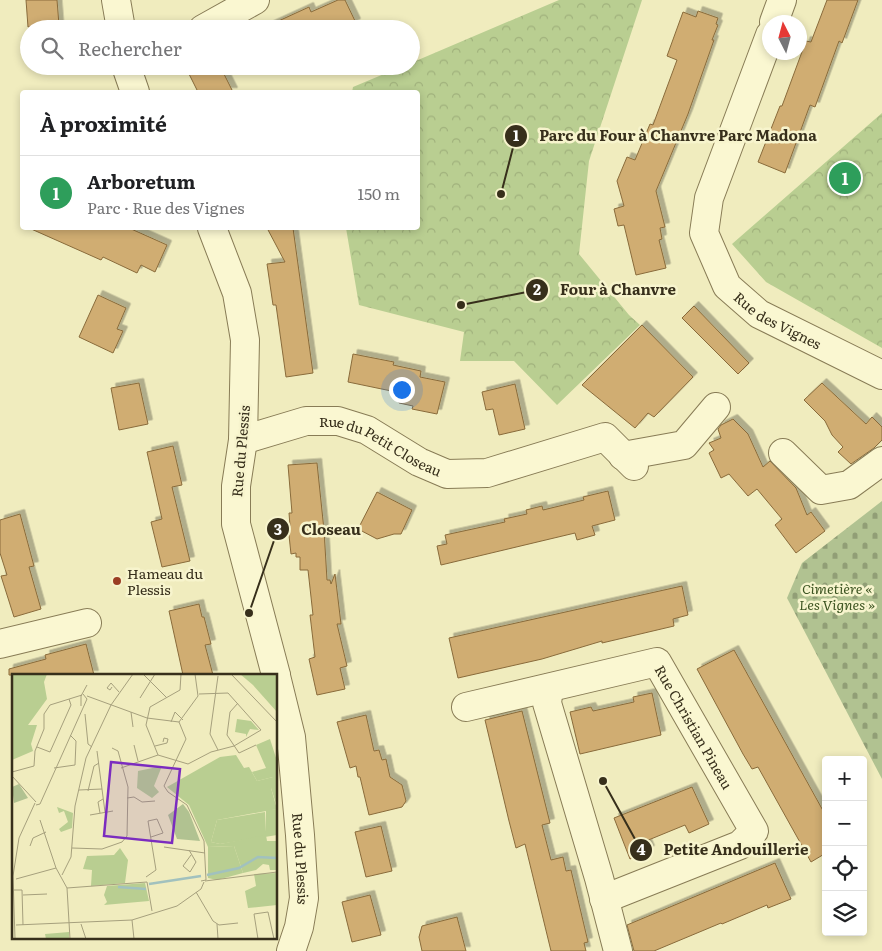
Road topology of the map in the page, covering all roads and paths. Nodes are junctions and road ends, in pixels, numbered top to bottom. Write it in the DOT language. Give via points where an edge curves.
graph roads {
  1 [pos="116,0"];
  2 [pos="255,0"];
  3 [pos="782,0"];
  4 [pos="777,15"];
  5 [pos="119,20"];
  6 [pos="219,20"];
  7 [pos="762,56"];
  8 [pos="213,230"];
  9 [pos="882,375"];
  10 [pos="716,407"];
  11 [pos="242,440"];
  12 [pos="783,453"];
  13 [pos="882,461"];
  14 [pos="87,623"];
  15 [pos="0,644"];
  16 [pos="276,674"];
  17 [pos="278,683"];
  18 [pos="549,688"];
  19 [pos="466,707"];
  20 [pos="604,899"];
  21 [pos="291,951"];
  22 [pos="618,951"];
  1 -- 5 [label="street"];
  2 -- 6 [label="street"];
  3 -- 4 [label="street"];
  7 -- 9 [label="street, Rue des Vignes" via="709,198 704,233 728,286 759,314"];
  8 -- 11 [label="street, Rue du Plessis" via="237,293 245,340"];
  10 -- 11 [label="street, Rue du Petit Closeau" via="684,445 487,473 447,474 419,462 367,430 338,421 306,421"];
  11 -- 16 [label="street, Rue du Plessis" via="236,486 236,524"];
  12 -- 13 [label="street" via="821,490 849,485"];
  14 -- 15 [label="street"];
  17 -- 21 [label="street, Rue du Plessis" via="291,737 304,898"];
  18 -- 19 [label="street"];
  18 -- 20 [label="street" via="546,703"];
  18 -- 20 [label="street, Rue Christian Pineau" via="657,662 754,831 740,845"];
  20 -- 22 [label="street"];
}
